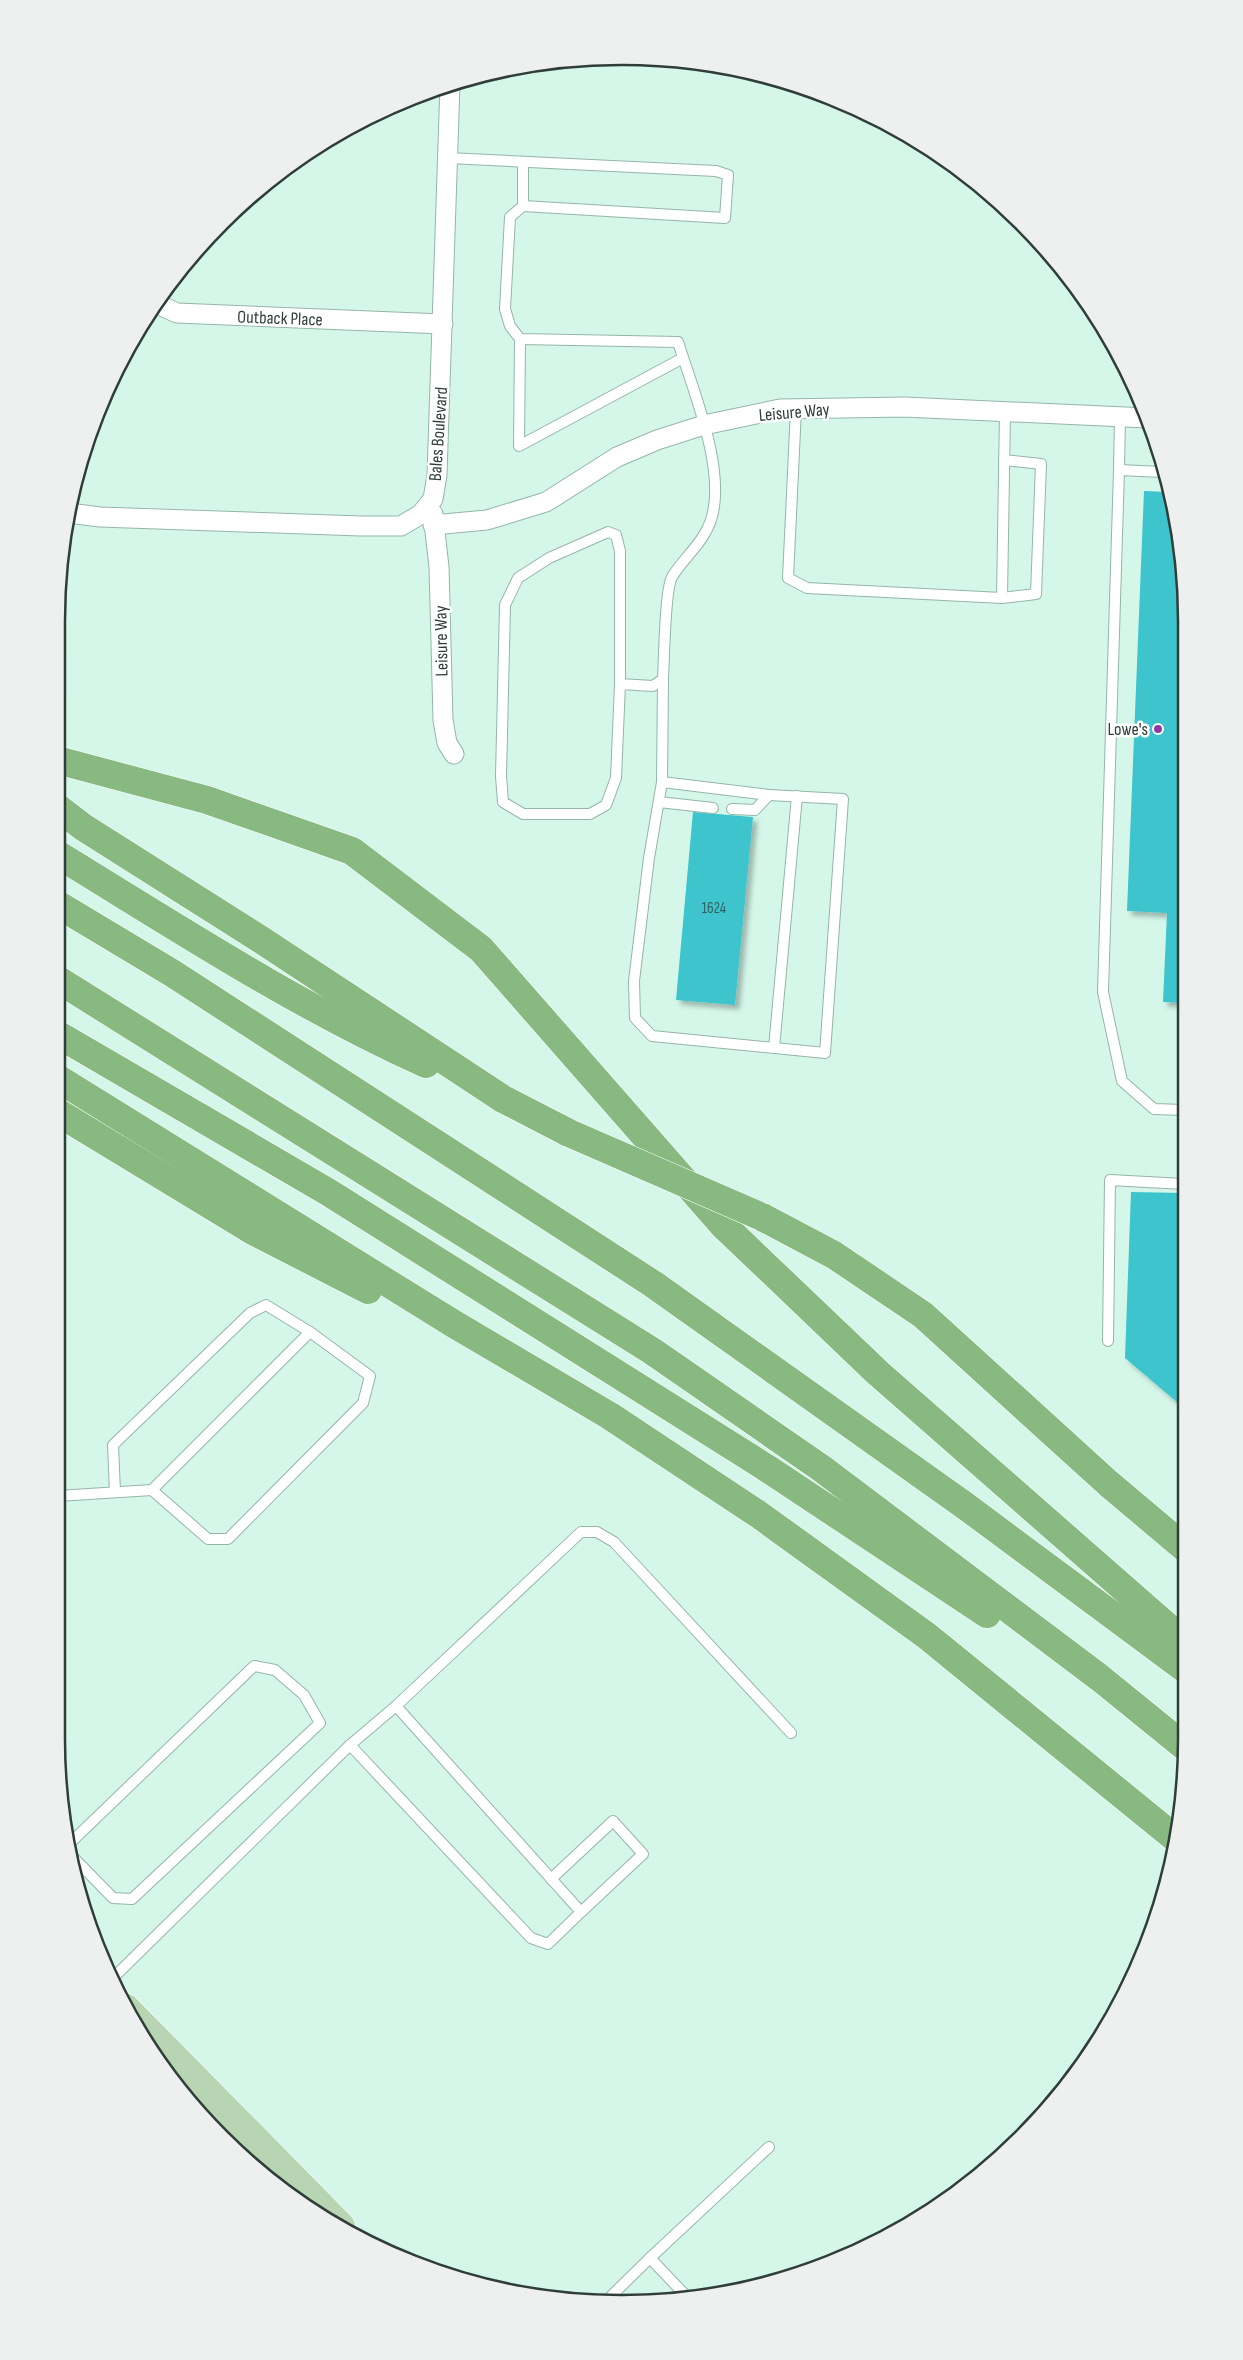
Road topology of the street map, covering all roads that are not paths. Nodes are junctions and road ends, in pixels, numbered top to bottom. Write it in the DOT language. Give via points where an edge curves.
graph roads {
  1 [pos="450,93"];
  2 [pos="448,158"];
  3 [pos="523,162"];
  4 [pos="523,206"];
  5 [pos="163,307"];
  6 [pos="444,324"];
  7 [pos="520,339"];
  8 [pos="683,358"];
  9 [pos="796,409"];
  10 [pos="1005,412"];
  11 [pos="1120,417"];
  12 [pos="1139,418"];
  13 [pos="704,425"];
  14 [pos="1004,460"];
  15 [pos="1119,470"];
  16 [pos="1157,472"];
  17 [pos="433,499"];
  18 [pos="76,514"];
  19 [pos="433,525"];
  20 [pos="1002,598"];
  21 [pos="663,679"];
  22 [pos="620,684"];
  23 [pos="454,754"];
  24 [pos="65,762"];
  25 [pos="662,782"];
  26 [pos="769,794"];
  27 [pos="797,796"];
  28 [pos="659,802"];
  29 [pos="713,808"];
  30 [pos="732,809"];
  31 [pos="65,813"];
  32 [pos="65,859"];
  33 [pos="65,909"];
  34 [pos="65,984"];
  35 [pos="65,1039"];
  36 [pos="774,1048"];
  37 [pos="65,1083"];
  38 [pos="503,1099"];
  39 [pos="1178,1110"];
  40 [pos="65,1117"];
  41 [pos="1178,1184"];
  42 [pos="310,1332"];
  43 [pos="1108,1341"];
  44 [pos="610,1416"];
  45 [pos="152,1490"];
  46 [pos="115,1492"];
  47 [pos="65,1495"];
  48 [pos="1178,1542"];
  49 [pos="1178,1636"];
  50 [pos="1178,1664"];
  51 [pos="396,1706"];
  52 [pos="791,1732"];
  53 [pos="1178,1741"];
  54 [pos="1178,1741"];
  55 [pos="350,1745"];
  56 [pos="1169,1833"];
  57 [pos="75,1839"];
  58 [pos="80,1864"];
  59 [pos="551,1879"];
  60 [pos="581,1912"];
  61 [pos="117,1973"];
  62 [pos="148,2031"];
  63 [pos="769,2147"];
  64 [pos="323,2208"];
  65 [pos="650,2258"];
  66 [pos="682,2291"];
  67 [pos="612,2295"];
  1 -- 2 [label="street, Bales Boulevard"];
  2 -- 3 [label="lane"];
  2 -- 6 [label="street, Bales Boulevard"];
  3 -- 4 [label="lane"];
  3 -- 4 [label="lane" via="716,171 728,175 725,218"];
  4 -- 7 [label="lane" via="510,217 505,309 510,326"];
  5 -- 6 [label="street, Outback Place" via="177,313"];
  6 -- 17 [label="street, Bales Boulevard" via="438,475"];
  7 -- 8 [label="lane" via="678,342"];
  7 -- 8 [label="lane" via="519,446"];
  8 -- 13 [label="lane"];
  9 -- 10 [label="street, Leisure Way" via="904,407"];
  9 -- 13 [label="street, Leisure Way" via="780,409"];
  9 -- 20 [label="lane" via="788,578 808,588"];
  10 -- 11 [label="street, Leisure Way"];
  10 -- 14 [label="lane"];
  11 -- 12 [label="street, Leisure Way"];
  11 -- 15 [label="lane"];
  13 -- 19 [label="street, Leisure Way" via="617,457 546,502 486,520"];
  13 -- 21 [label="lane" via="716,478 711,520 694,552 672,578"];
  14 -- 20 [label="lane"];
  14 -- 20 [label="lane" via="1041,464 1036,594"];
  15 -- 16 [label="lane"];
  15 -- 39 [label="lane" via="1103,992 1122,1081 1154,1109"];
  17 -- 18 [label="street, Bales Boulevard" via="421,514 401,526"];
  17 -- 19 [label="street, Leisure Way"];
  19 -- 23 [label="street, Leisure Way" via="439,568 443,720 447,743"];
  21 -- 22 [label="lane" via="653,686"];
  21 -- 25 [label="lane"];
  22 -- 22 [label="lane" via="620,551 616,535 608,532 549,558 518,578 505,605 503,802 523,814 590,814 606,805 616,778"];
  24 -- 49 [label="highway" via="207,800 352,851 481,949 722,1225 878,1373"];
  25 -- 26 [label="lane"];
  25 -- 28 [label="lane"];
  26 -- 27 [label="lane"];
  26 -- 30 [label="lane" via="755,810"];
  27 -- 36 [label="lane"];
  27 -- 36 [label="lane" via="843,799 825,1053"];
  28 -- 29 [label="lane"];
  28 -- 36 [label="lane" via="634,981 635,1018 652,1036"];
  31 -- 38 [label="highway"];
  32 -- 38 [label="highway" via="224,957 371,1039"];
  33 -- 50 [label="highway" via="172,973 653,1284 964,1505"];
  34 -- 53 [label="highway" via="652,1351 821,1468 1100,1678"];
  35 -- 54 [label="highway" via="328,1192 765,1467"];
  37 -- 44 [label="highway" via="454,1324"];
  38 -- 48 [label="highway, bridge" via="569,1133 762,1217 834,1255 923,1315"];
  40 -- 44 [label="highway" via="253,1231"];
  41 -- 43 [label="lane" via="1110,1180"];
  42 -- 45 [label="lane"];
  42 -- 45 [label="lane" via="370,1376 362,1403 228,1539 208,1539"];
  42 -- 46 [label="lane" via="266,1305 250,1313 113,1445"];
  44 -- 56 [label="highway" via="758,1514 927,1636"];
  45 -- 46 [label="lane"];
  46 -- 47 [label="lane"];
  51 -- 52 [label="lane" via="581,1532 597,1532 614,1542"];
  51 -- 55 [label="lane"];
  51 -- 59 [label="lane"];
  55 -- 60 [label="lane" via="531,1938 548,1944"];
  55 -- 61 [label="lane"];
  57 -- 58 [label="lane" via="254,1666 275,1670 282,1676 304,1695 320,1723 132,1898 113,1898"];
  59 -- 60 [label="lane"];
  59 -- 60 [label="lane" via="613,1822 643,1854"];
  62 -- 64 [label="main road"];
  63 -- 65 [label="lane"];
  65 -- 66 [label="lane"];
  65 -- 67 [label="lane"];
}
